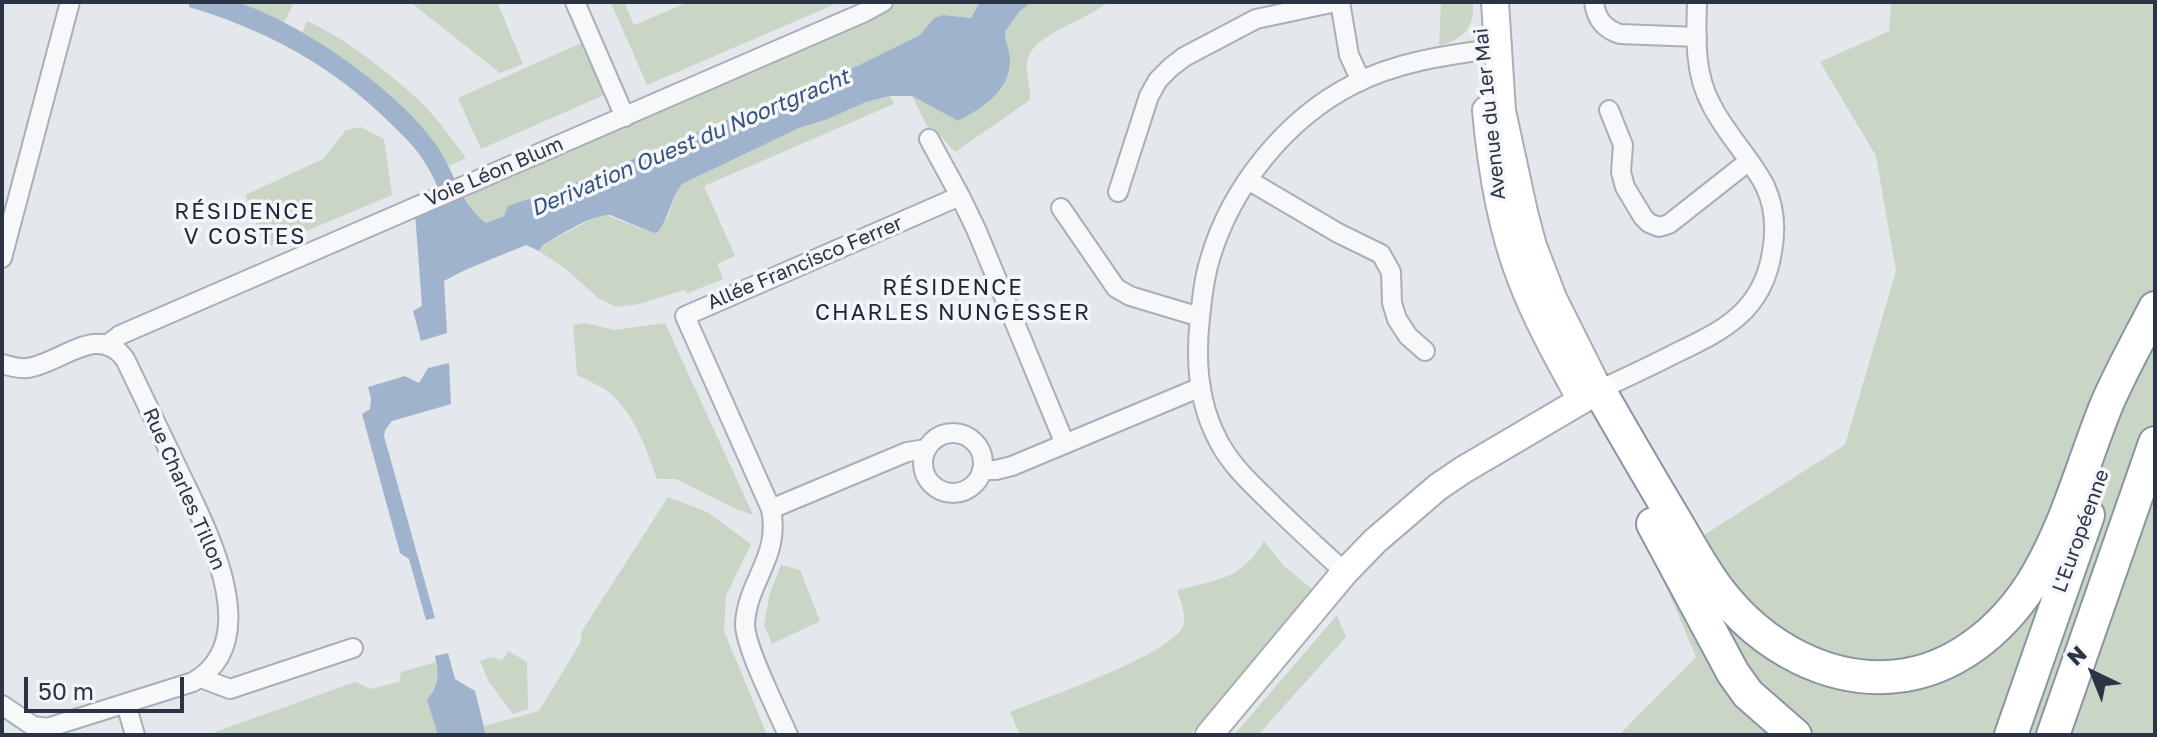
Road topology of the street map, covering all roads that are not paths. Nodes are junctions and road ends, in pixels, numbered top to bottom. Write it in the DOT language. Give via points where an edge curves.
graph roads {
  1 [pos="70,2"];
  2 [pos="575,2"];
  3 [pos="883,2"];
  4 [pos="1338,2"];
  5 [pos="1478,2"];
  6 [pos="1495,2"];
  7 [pos="1594,2"];
  8 [pos="1697,2"];
  9 [pos="1697,37"];
  10 [pos="1490,49"];
  11 [pos="1361,81"];
  12 [pos="1609,110"];
  13 [pos="625,117"];
  14 [pos="929,139"];
  15 [pos="1749,161"];
  16 [pos="1248,180"];
  17 [pos="1118,192"];
  18 [pos="960,196"];
  19 [pos="1061,208"];
  20 [pos="2,258"];
  21 [pos="2155,308"];
  22 [pos="1200,317"];
  23 [pos="2155,327"];
  24 [pos="107,345"];
  25 [pos="1425,351"];
  26 [pos="2,364"];
  27 [pos="1201,387"];
  28 [pos="1590,395"];
  29 [pos="2155,443"];
  30 [pos="1065,444"];
  31 [pos="926,449"];
  32 [pos="982,470"];
  33 [pos="771,509"];
  34 [pos="1345,572"];
  35 [pos="353,648"];
  36 [pos="201,678"];
  37 [pos="126,704"];
  38 [pos="2,705"];
  39 [pos="30,731"];
  40 [pos="135,735"];
  41 [pos="788,735"];
  42 [pos="1209,735"];
  43 [pos="1795,735"];
  44 [pos="2011,735"];
  45 [pos="2053,735"];
  1 -- 20 [label="street"];
  2 -- 13 [label="street"];
  3 -- 13 [label="street, Voie Léon Blum"];
  4 -- 11 [label="street"];
  4 -- 17 [label="street" via="1256,19 1171,67 1149,96"];
  5 -- 10 [label="street, Avenue du 1er Mai"];
  6 -- 10 [label="street, Avenue du 1er Mai"];
  7 -- 9 [label="street" via="1600,20 1612,32"];
  8 -- 9 [label="street"];
  9 -- 15 [label="street" via="1706,95"];
  10 -- 11 [label="street" via="1416,61"];
  10 -- 28 [label="street, Avenue du 1er Mai" via="1491,152 1509,243 1542,328"];
  11 -- 16 [label="street" via="1304,118"];
  12 -- 15 [label="street" via="1623,145 1622,180 1654,226 1669,224"];
  13 -- 24 [label="street, Voie Léon Blum"];
  14 -- 18 [label="street"];
  15 -- 28 [label="street" via="1768,194 1774,219 1771,261 1757,296 1719,332"];
  16 -- 22 [label="street" via="1211,257"];
  16 -- 25 [label="street" via="1381,254 1391,272 1397,319"];
  18 -- 30 [label="street"];
  18 -- 33 [label="street, Allée Francisco Ferrer" via="685,316"];
  19 -- 22 [label="street" via="1116,288"];
  21 -- 28 [label="highway" via="2107,404 2059,534 2028,589 1969,649 1909,674 1868,677 1818,667 1778,646 1746,620 1706,571"];
  22 -- 27 [label="street" via="1196,361"];
  23 -- 44 [label="highway, L'Européenne"];
  24 -- 26 [label="street" via="81,347 33,367"];
  24 -- 36 [label="street, Rue Charles Tillon" via="125,359 224,576 225,638"];
  27 -- 30 [label="street"];
  27 -- 34 [label="street" via="1212,428 1233,465"];
  28 -- 34 [label="street" via="1438,487"];
  28 -- 43 [label="highway" via="1733,673 1748,694"];
  29 -- 45 [label="highway, L'Européenne"];
  30 -- 32 [label="street" via="1002,469"];
  31 -- 32 [label="street" via="942,435 963,435 979,449"];
  31 -- 32 [label="street" via="926,477 943,491 969,488"];
  31 -- 33 [label="street" via="907,452"];
  33 -- 41 [label="street, Allée Francisco Ferrer" via="771,547 751,596 745,630"];
  34 -- 42 [label="street"];
  35 -- 36 [label="street" via="230,689"];
  36 -- 37 [label="street"];
  37 -- 39 [label="street"];
  37 -- 40 [label="street"];
  38 -- 39 [label="street"];
}
